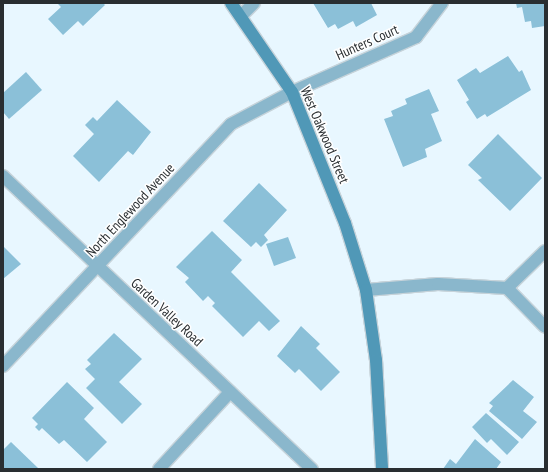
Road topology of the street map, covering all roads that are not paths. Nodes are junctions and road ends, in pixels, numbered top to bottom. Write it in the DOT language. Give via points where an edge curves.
graph roads {
  1 [pos="231,3"];
  2 [pos="254,3"];
  3 [pos="442,3"];
  4 [pos="241,16"];
  5 [pos="292,92"];
  6 [pos="3,176"];
  7 [pos="545,251"];
  8 [pos="98,268"];
  9 [pos="507,288"];
  10 [pos="366,290"];
  11 [pos="545,327"];
  12 [pos="3,366"];
  13 [pos="230,392"];
  14 [pos="159,469"];
  15 [pos="312,469"];
  16 [pos="382,469"];
  1 -- 4 [label="street, West Oakwood Street"];
  2 -- 4 [label="street"];
  3 -- 5 [label="street, Hunters Court" via="416,37"];
  4 -- 5 [label="street, West Oakwood Street"];
  5 -- 8 [label="street, North Englewood Avenue" via="231,124"];
  5 -- 10 [label="street, West Oakwood Street" via="345,224"];
  6 -- 8 [label="street, Garden Valley Road"];
  7 -- 9 [label="street"];
  8 -- 12 [label="street, North Englewood Avenue"];
  8 -- 13 [label="street, Garden Valley Road"];
  9 -- 10 [label="street" via="438,284"];
  9 -- 11 [label="street"];
  10 -- 16 [label="street, West Oakwood Street" via="376,360"];
  13 -- 14 [label="street"];
  13 -- 15 [label="street, Garden Valley Road"];
}
